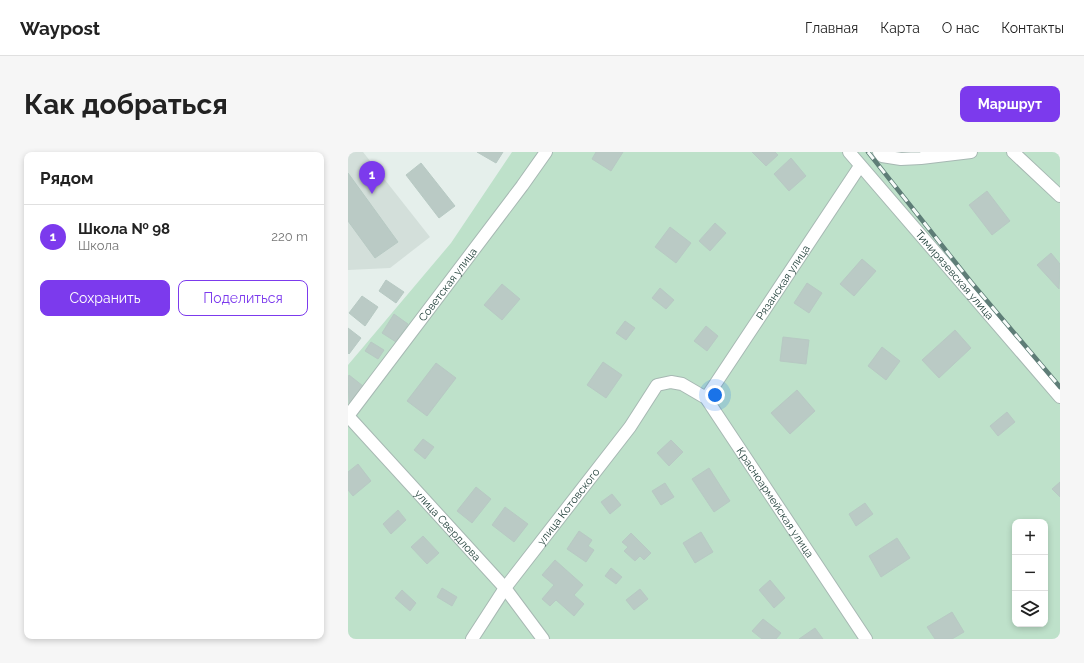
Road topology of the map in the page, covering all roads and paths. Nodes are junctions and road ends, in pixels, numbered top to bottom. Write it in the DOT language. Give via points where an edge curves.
graph roads {
  1 [pos="546,152"];
  2 [pos="849,152"];
  3 [pos="971,152"];
  4 [pos="1013,152"];
  5 [pos="881,154"];
  6 [pos="860,166"];
  7 [pos="1060,196"];
  8 [pos="671,382"];
  9 [pos="1060,397"];
  10 [pos="706,398"];
  11 [pos="348,416"];
  12 [pos="505,588"];
  13 [pos="472,639"];
  14 [pos="543,639"];
  15 [pos="866,639"];
  1 -- 11 [label="street, Советская улица"];
  2 -- 6 [label="street, Тимирязевская улица"];
  3 -- 5 [label="street" via="902,159"];
  4 -- 7 [label="street"];
  6 -- 9 [label="street, Тимирязевская улица"];
  6 -- 10 [label="street, Рязанская улица"];
  8 -- 10 [label="street, Красноармейская улица" via="682,384"];
  8 -- 12 [label="street, улица Котовского" via="657,385 630,427"];
  10 -- 15 [label="street, Красноармейская улица"];
  11 -- 12 [label="street, улица Свердлова"];
  12 -- 13 [label="street, улица Котовского"];
  12 -- 14 [label="street, улица Свердлова"];
}
